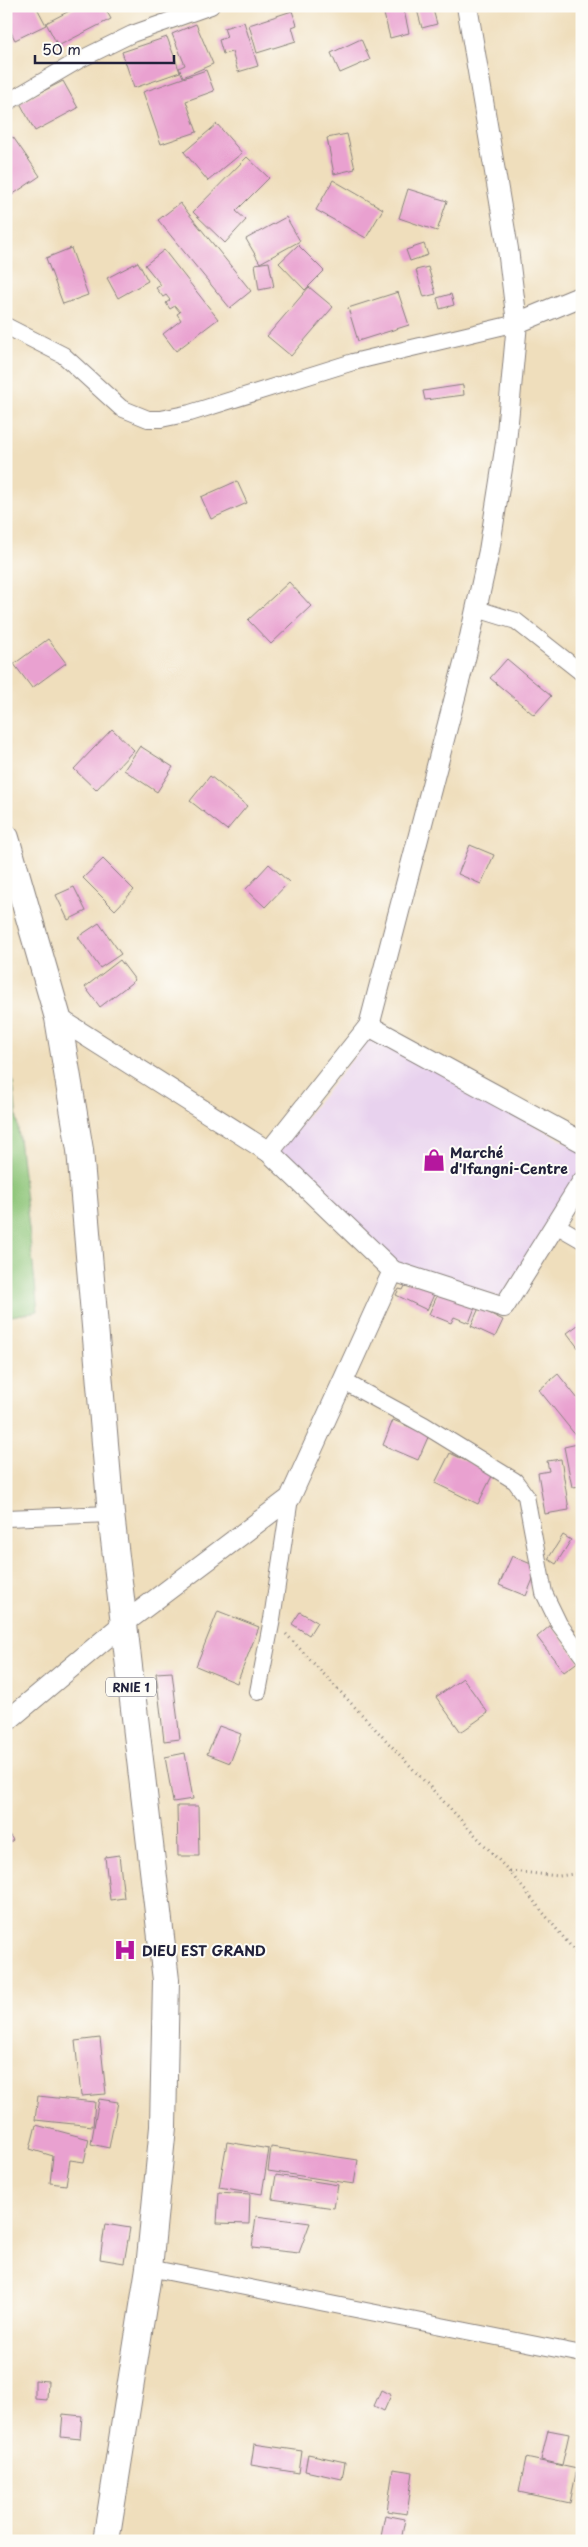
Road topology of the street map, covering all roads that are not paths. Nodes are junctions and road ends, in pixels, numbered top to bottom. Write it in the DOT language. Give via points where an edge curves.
graph roads {
  1 [pos="211,6"];
  2 [pos="467,6"];
  3 [pos="6,102"];
  4 [pos="582,296"];
  5 [pos="517,323"];
  6 [pos="6,326"];
  7 [pos="476,609"];
  8 [pos="582,673"];
  9 [pos="6,838"];
  10 [pos="58,1018"];
  11 [pos="369,1026"];
  12 [pos="582,1142"];
  13 [pos="269,1152"];
  14 [pos="582,1182"];
  15 [pos="556,1224"];
  16 [pos="582,1240"];
  17 [pos="393,1271"];
  18 [pos="343,1382"];
  19 [pos="290,1498"];
  20 [pos="111,1514"];
  21 [pos="6,1518"];
  22 [pos="123,1624"];
  23 [pos="582,1655"];
  24 [pos="258,1692"];
  25 [pos="6,1722"];
  26 [pos="149,2268"];
  27 [pos="582,2354"];
  28 [pos="106,2541"];
  1 -- 3 [label="street" via="132,34"];
  2 -- 5 [label="street" via="508,249"];
  4 -- 5 [label="street"];
  5 -- 6 [label="street" via="353,362 190,413 148,419 121,408 63,355"];
  5 -- 7 [label="street" via="506,444 489,552"];
  7 -- 8 [label="street" via="516,621"];
  7 -- 11 [label="street"];
  9 -- 10 [label="highway, RNIE 1"];
  10 -- 13 [label="street"];
  10 -- 20 [label="highway, RNIE 1" via="80,1150"];
  11 -- 12 [label="street"];
  11 -- 13 [label="street"];
  13 -- 17 [label="street"];
  14 -- 15 [label="street"];
  15 -- 16 [label="street"];
  15 -- 17 [label="street" via="504,1307"];
  17 -- 18 [label="street"];
  18 -- 19 [label="street"];
  18 -- 23 [label="street" via="424,1425 515,1481 526,1496 544,1593 559,1624"];
  19 -- 22 [label="street"];
  19 -- 24 [label="street"];
  20 -- 21 [label="street"];
  20 -- 22 [label="highway, RNIE 1"];
  22 -- 25 [label="street"];
  22 -- 26 [label="highway, RNIE 1" via="166,1980 163,2127"];
  26 -- 27 [label="street"];
  26 -- 28 [label="highway, RNIE 1"];
}
